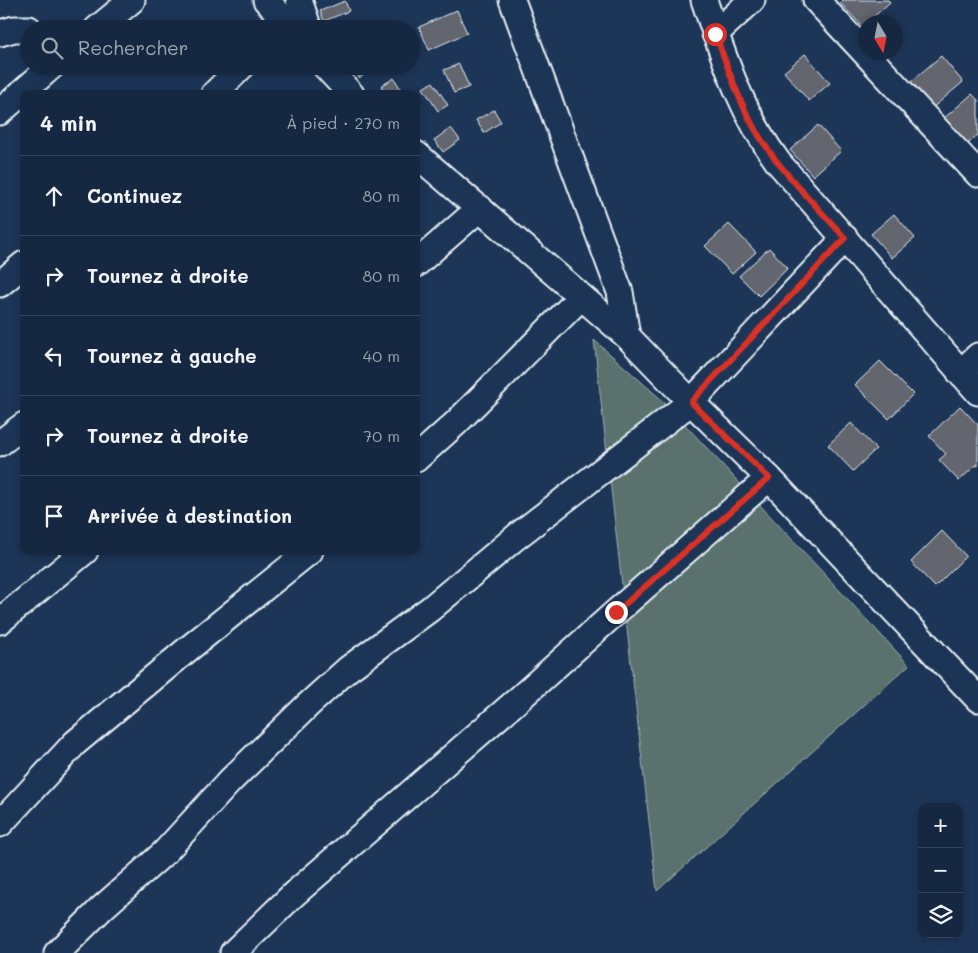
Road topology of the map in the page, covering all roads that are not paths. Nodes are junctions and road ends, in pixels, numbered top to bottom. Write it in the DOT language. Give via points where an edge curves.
graph roads {
  1 [pos="132,0"];
  2 [pos="266,0"];
  3 [pos="299,0"];
  4 [pos="512,0"];
  5 [pos="704,0"];
  6 [pos="752,0"];
  7 [pos="816,0"];
  8 [pos="108,20"];
  9 [pos="285,20"];
  10 [pos="294,20"];
  11 [pos="715,34"];
  12 [pos="42,75"];
  13 [pos="233,75"];
  14 [pos="333,75"];
  15 [pos="25,90"];
  16 [pos="218,90"];
  17 [pos="347,90"];
  18 [pos="20,94"];
  19 [pos="0,112"];
  20 [pos="420,157"];
  21 [pos="978,174"];
  22 [pos="480,208"];
  23 [pos="845,238"];
  24 [pos="420,260"];
  25 [pos="20,267"];
  26 [pos="0,284"];
  27 [pos="581,297"];
  28 [pos="627,336"];
  29 [pos="978,356"];
  30 [pos="960,373"];
  31 [pos="978,392"];
  32 [pos="691,402"];
  33 [pos="20,428"];
  34 [pos="0,443"];
  35 [pos="420,455"];
  36 [pos="769,478"];
  37 [pos="80,555"];
  38 [pos="302,555"];
  39 [pos="0,621"];
  40 [pos="978,699"];
  41 [pos="0,824"];
  42 [pos="57,953"];
  43 [pos="233,953"];
  1 -- 8 [label="street"];
  2 -- 9 [label="street"];
  3 -- 10 [label="street"];
  4 -- 28 [label="street" via="620,292"];
  5 -- 11 [label="street"];
  6 -- 11 [label="street"];
  7 -- 21 [label="street"];
  11 -- 23 [label="street" via="760,138"];
  12 -- 15 [label="street"];
  13 -- 16 [label="street"];
  14 -- 17 [label="street"];
  18 -- 19 [label="street"];
  20 -- 22 [label="street"];
  22 -- 24 [label="street"];
  22 -- 27 [label="street"];
  23 -- 30 [label="street"];
  23 -- 32 [label="street"];
  25 -- 26 [label="street"];
  27 -- 28 [label="street"];
  27 -- 35 [label="street"];
  28 -- 32 [label="street"];
  29 -- 30 [label="street"];
  30 -- 31 [label="street"];
  32 -- 36 [label="street"];
  32 -- 42 [label="street" via="516,537 430,609 348,669 237,775 165,852"];
  33 -- 34 [label="street"];
  36 -- 40 [label="street"];
  36 -- 43 [label="street" via="292,895"];
  37 -- 39 [label="street"];
  38 -- 41 [label="street" via="75,743"];
}
